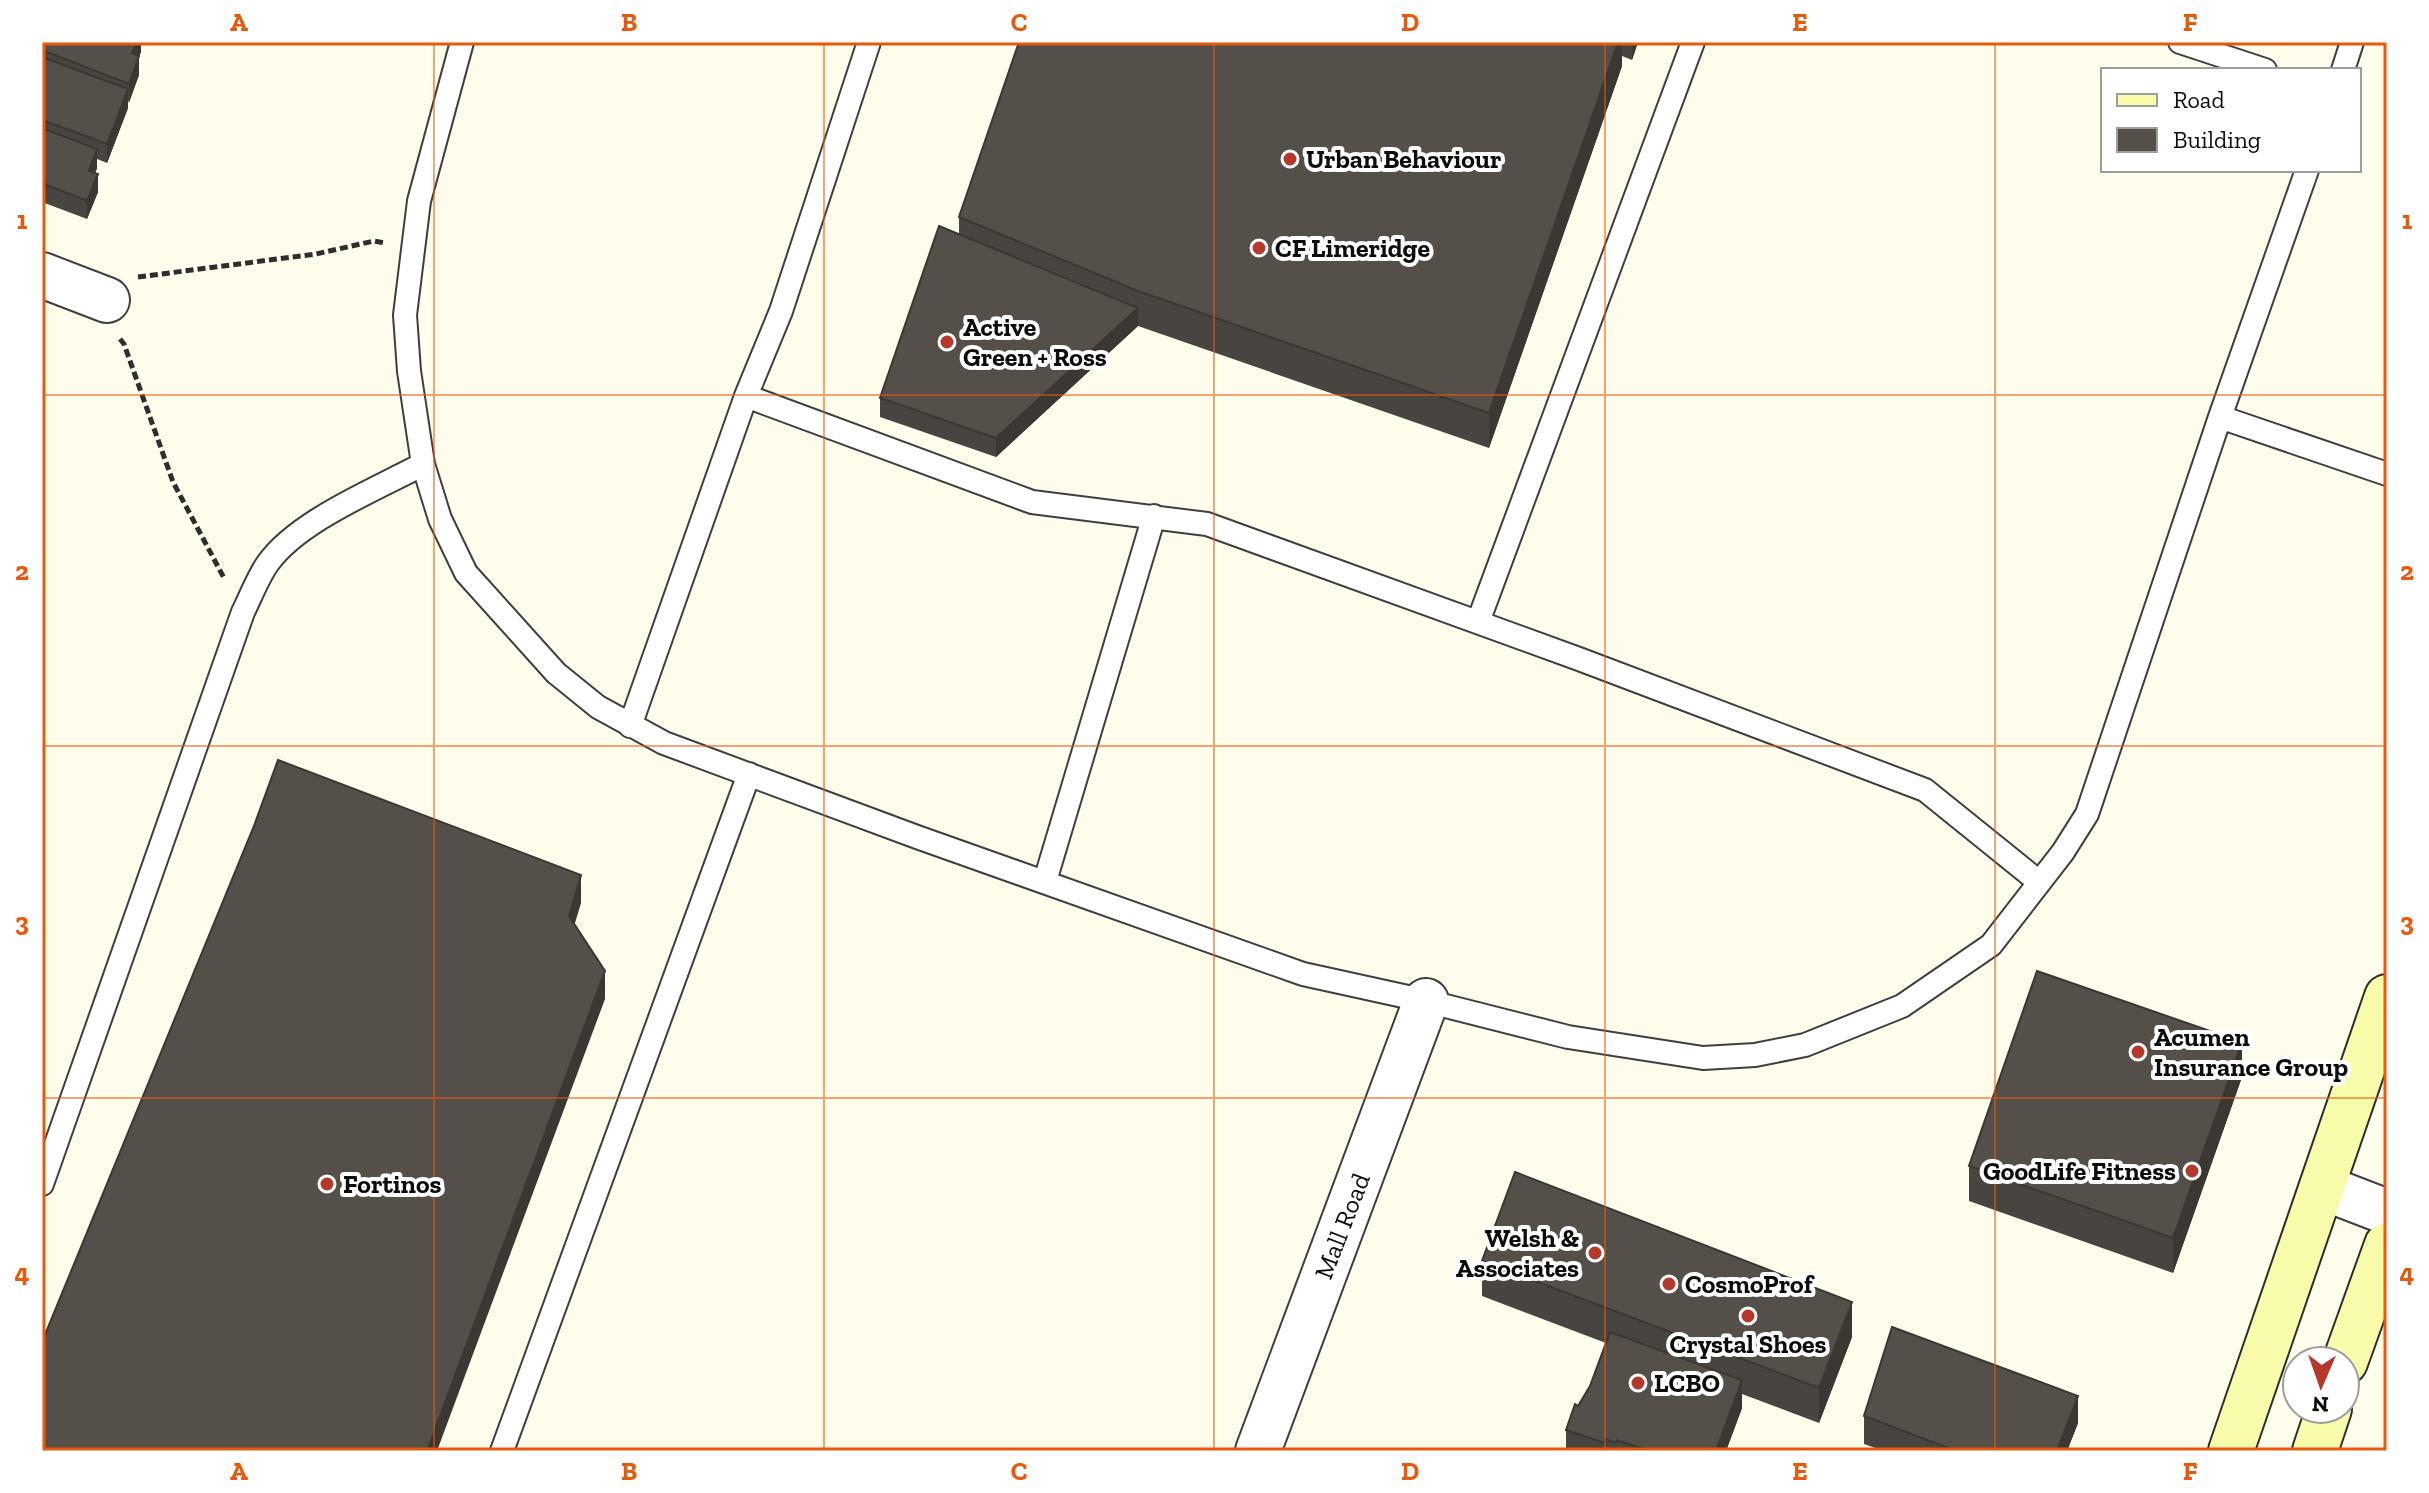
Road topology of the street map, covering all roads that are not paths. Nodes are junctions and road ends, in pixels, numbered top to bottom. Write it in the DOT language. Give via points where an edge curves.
graph roads {
  1 [pos="462,42"];
  2 [pos="869,42"];
  3 [pos="1693,42"];
  4 [pos="2180,42"];
  5 [pos="2352,42"];
  6 [pos="2259,68"];
  7 [pos="2344,68"];
  8 [pos="2306,172"];
  9 [pos="42,275"];
  10 [pos="107,300"];
  11 [pos="746,396"];
  12 [pos="2220,417"];
  13 [pos="423,464"];
  14 [pos="2387,474"];
  15 [pos="1154,516"];
  16 [pos="1478,622"];
  17 [pos="630,726"];
  18 [pos="749,774"];
  19 [pos="1045,881"];
  20 [pos="2039,882"];
  21 [pos="2387,997"];
  22 [pos="1426,1001"];
  23 [pos="42,1184"];
  24 [pos="2322,1187"];
  25 [pos="2387,1212"];
  26 [pos="2387,1245"];
  27 [pos="2351,1345"];
  28 [pos="2324,1425"];
  29 [pos="502,1451"];
  30 [pos="1258,1451"];
  31 [pos="2231,1451"];
  32 [pos="2315,1451"];
  1 -- 13 [label="lane" via="419,201 405,315"];
  2 -- 11 [label="lane" via="781,311"];
  3 -- 16 [label="lane"];
  4 -- 6 [label="lane"];
  5 -- 7 [label="lane"];
  8 -- 12 [label="lane"];
  9 -- 10 [label="street"];
  11 -- 15 [label="lane" via="1032,502"];
  11 -- 17 [label="lane"];
  12 -- 14 [label="lane"];
  12 -- 20 [label="lane" via="2087,814"];
  13 -- 17 [label="lane" via="440,519 466,573 556,673"];
  13 -- 23 [label="lane" via="314,522 269,562 243,612"];
  15 -- 16 [label="lane" via="1207,524"];
  15 -- 19 [label="lane"];
  16 -- 20 [label="lane" via="1925,790"];
  17 -- 18 [label="lane"];
  18 -- 19 [label="lane"];
  18 -- 29 [label="lane"];
  19 -- 22 [label="lane" via="1303,974"];
  20 -- 22 [label="lane" via="1991,945 1902,1006 1805,1045 1755,1055 1703,1058 1568,1037"];
  21 -- 24 [label="main road"];
  22 -- 30 [label="street, Mall Road"];
  24 -- 25 [label="street"];
  24 -- 31 [label="main road"];
  26 -- 27 [label="main road"];
  28 -- 32 [label="main road"];
}
